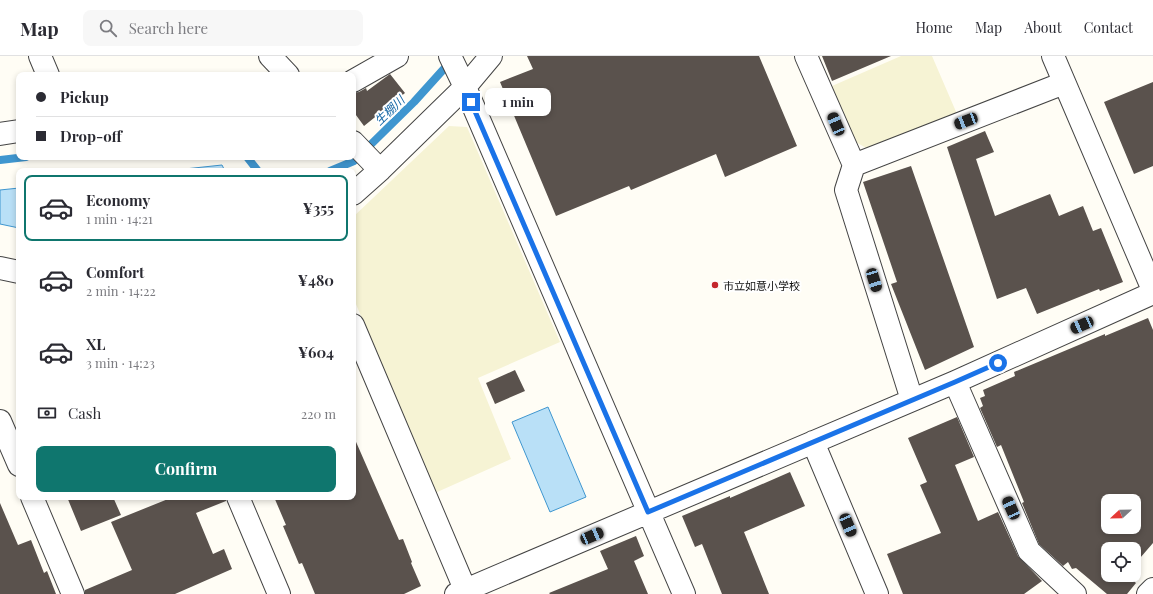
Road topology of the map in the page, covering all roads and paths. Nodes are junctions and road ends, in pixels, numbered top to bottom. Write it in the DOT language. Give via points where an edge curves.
graph roads {
  1 [pos="40,56"];
  2 [pos="270,56"];
  3 [pos="397,56"];
  4 [pos="450,56"];
  5 [pos="491,56"];
  6 [pos="806,56"];
  7 [pos="1053,56"];
  8 [pos="47,72"];
  9 [pos="285,72"];
  10 [pos="356,79"];
  11 [pos="462,82"];
  12 [pos="1064,83"];
  13 [pos="16,131"];
  14 [pos="0,134"];
  15 [pos="356,145"];
  16 [pos="854,165"];
  17 [pos="378,167"];
  18 [pos="356,191"];
  19 [pos="0,268"];
  20 [pos="16,271"];
  21 [pos="1153,290"];
  22 [pos="1153,293"];
  23 [pos="356,332"];
  24 [pos="955,382"];
  25 [pos="912,400"];
  26 [pos="0,420"];
  27 [pos="813,442"];
  28 [pos="16,459"];
  29 [pos="33,500"];
  30 [pos="239,500"];
  31 [pos="648,512"];
  32 [pos="1153,589"];
  33 [pos="463,593"];
  34 [pos="73,594"];
  35 [pos="279,594"];
  36 [pos="684,594"];
  37 [pos="878,594"];
  38 [pos="1075,594"];
  39 [pos="1148,594"];
  1 -- 8 [label="street"];
  2 -- 9 [label="street"];
  3 -- 10 [label="street"];
  4 -- 11 [label="street"];
  5 -- 11 [label="street"];
  6 -- 16 [label="street"];
  7 -- 12 [label="street"];
  11 -- 17 [label="street"];
  11 -- 31 [label="street"];
  12 -- 16 [label="street"];
  12 -- 21 [label="street"];
  13 -- 14 [label="street"];
  15 -- 17 [label="street"];
  16 -- 25 [label="street" via="846,190"];
  17 -- 18 [label="street"];
  19 -- 20 [label="street"];
  22 -- 24 [label="street"];
  23 -- 33 [label="street"];
  24 -- 25 [label="street"];
  24 -- 38 [label="street" via="1029,551"];
  25 -- 27 [label="street"];
  26 -- 28 [label="street"];
  27 -- 31 [label="street"];
  27 -- 37 [label="street"];
  29 -- 34 [label="street"];
  30 -- 35 [label="street"];
  31 -- 33 [label="street"];
  31 -- 36 [label="street"];
  32 -- 39 [label="street"];
}
